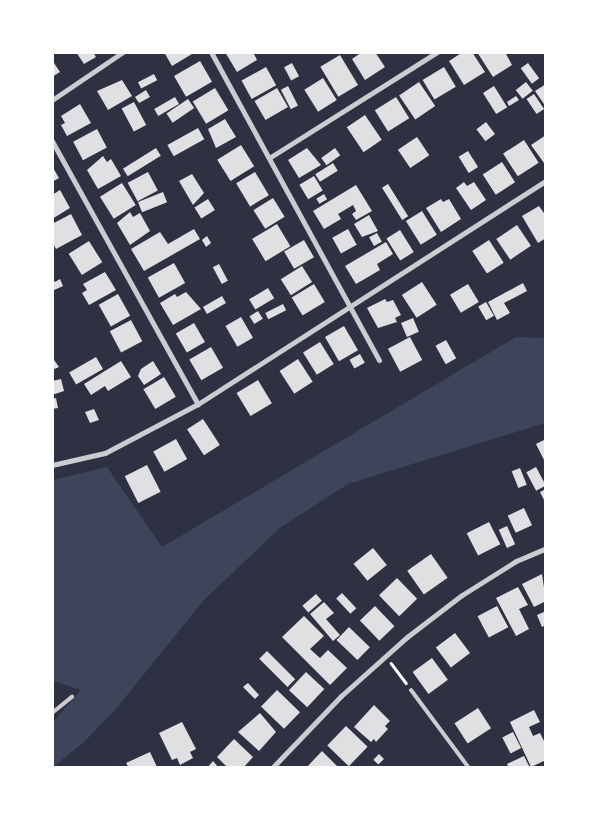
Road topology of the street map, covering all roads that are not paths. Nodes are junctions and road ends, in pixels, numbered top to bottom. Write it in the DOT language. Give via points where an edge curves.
graph roads {
  1 [pos="123,52"];
  2 [pos="211,52"];
  3 [pos="436,52"];
  4 [pos="52,100"];
  5 [pos="52,141"];
  6 [pos="269,158"];
  7 [pos="546,181"];
  8 [pos="349,305"];
  9 [pos="379,360"];
  10 [pos="198,404"];
  11 [pos="52,465"];
  12 [pos="546,548"];
  13 [pos="411,690"];
  14 [pos="72,697"];
  15 [pos="52,713"];
  16 [pos="272,768"];
  17 [pos="469,768"];
  1 -- 4 [label="street"];
  2 -- 6 [label="street"];
  3 -- 6 [label="street"];
  5 -- 10 [label="street"];
  6 -- 8 [label="street"];
  7 -- 8 [label="street"];
  8 -- 9 [label="street"];
  8 -- 10 [label="street"];
  10 -- 11 [label="street" via="105,453"];
  12 -- 16 [label="street" via="516,561 462,595 386,656"];
  13 -- 17 [label="lane"];
  14 -- 15 [label="lane"];
}
